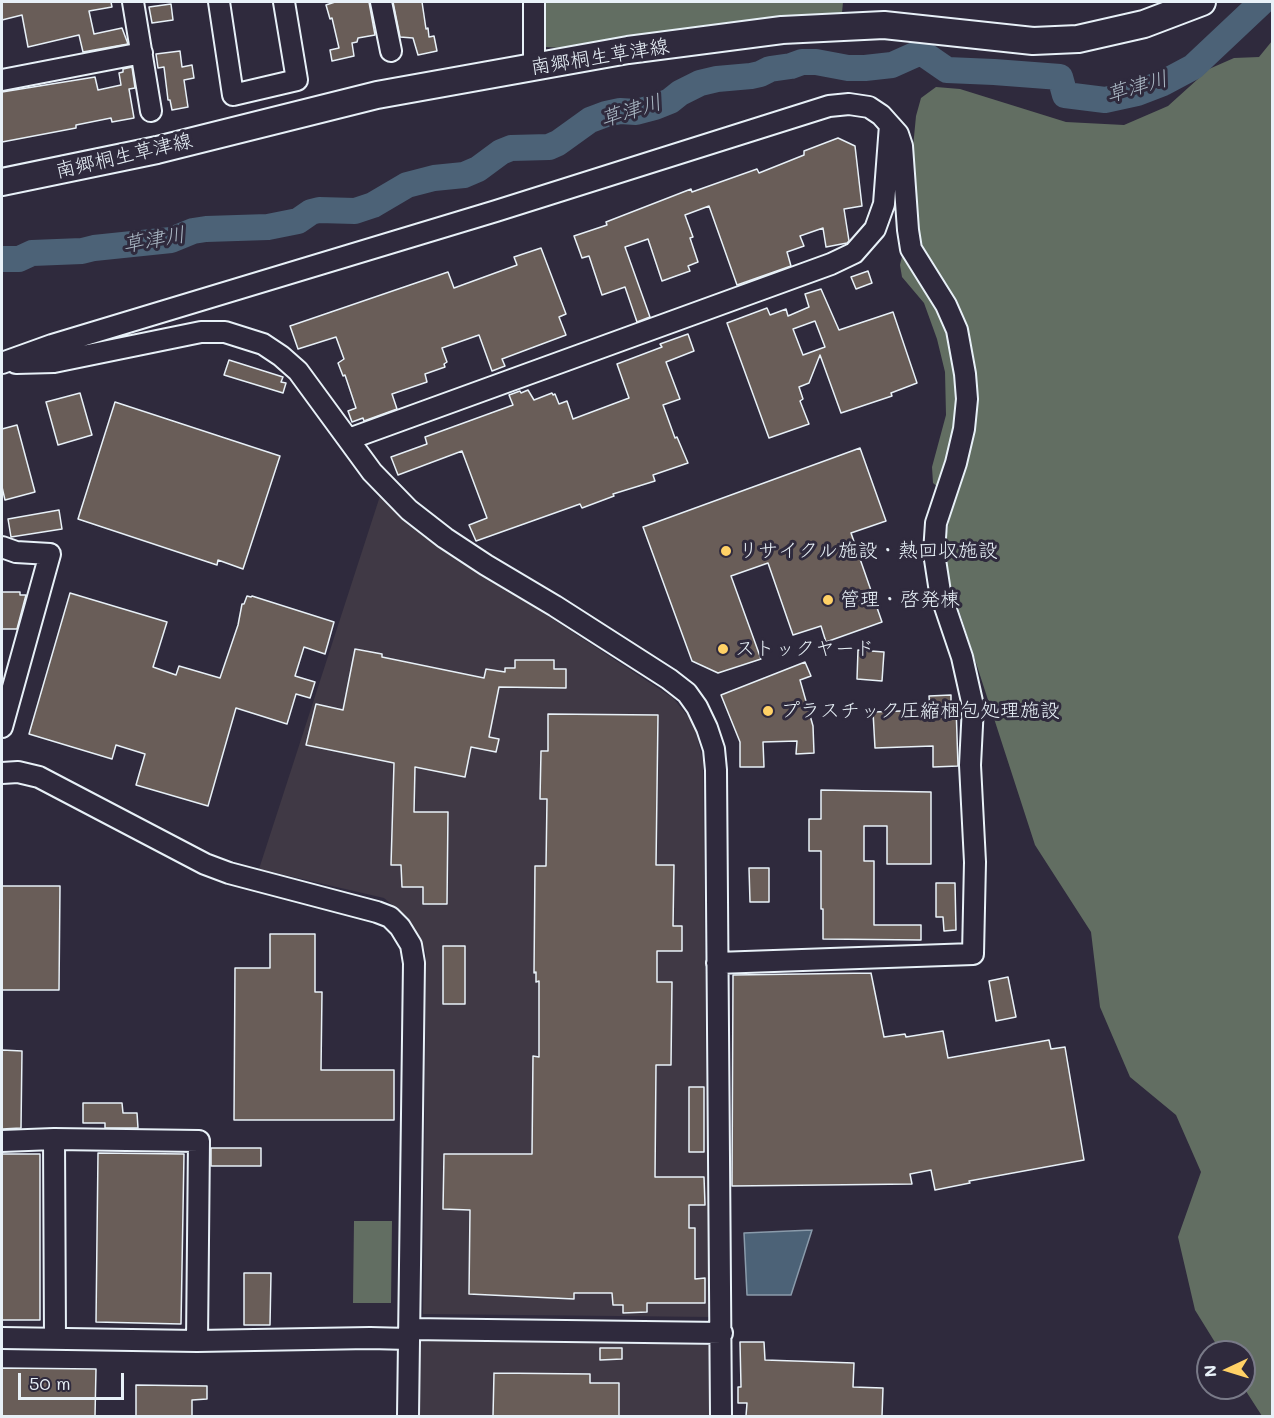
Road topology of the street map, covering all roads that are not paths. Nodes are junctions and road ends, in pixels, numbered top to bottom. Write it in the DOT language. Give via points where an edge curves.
graph roads {
  1 [pos="134,2"];
  2 [pos="219,2"];
  3 [pos="284,2"];
  4 [pos="381,2"];
  5 [pos="534,2"];
  6 [pos="1202,2"];
  7 [pos="391,51"];
  8 [pos="142,53"];
  9 [pos="534,67"];
  10 [pos="2,80"];
  11 [pos="151,111"];
  12 [pos="890,125"];
  13 [pos="2,182"];
  14 [pos="2,363"];
  15 [pos="349,439"];
  16 [pos="2,547"];
  17 [pos="2,727"];
  18 [pos="2,773"];
  19 [pos="717,963"];
  20 [pos="54,1139"];
  21 [pos="2,1141"];
  22 [pos="722,1333"];
  23 [pos="409,1334"];
  24 [pos="2,1338"];
  25 [pos="55,1340"];
  26 [pos="197,1341"];
  27 [pos="408,1416"];
  28 [pos="722,1416"];
  1 -- 8 [label="street"];
  2 -- 3 [label="street" via="233,95 297,80"];
  4 -- 7 [label="street"];
  5 -- 9 [label="street"];
  6 -- 9 [label="main road, 南郷桐生草津線" via="1144,24 1078,39 1033,42 884,25 782,30"];
  8 -- 10 [label="street"];
  8 -- 11 [label="street"];
  9 -- 13 [label="main road, 南郷桐生草津線" via="377,95 157,150"];
  12 -- 14 [label="street" via="869,107 829,106"];
  12 -- 15 [label="street" via="884,204 875,229 854,253"];
  12 -- 19 [label="street" via="902,146 911,249 957,330 965,374 964,429 936,523 934,553 939,592 962,657 973,706 973,954"];
  14 -- 15 [label="street" via="54,362 201,332 225,332 262,344 281,356 298,371"];
  15 -- 19 [label="street" via="378,478 445,538 687,693 714,749"];
  16 -- 17 [label="street" via="50,554"];
  18 -- 23 [label="street" via="39,777 205,864 377,912 400,927 411,945 414,963"];
  19 -- 22 [label="street"];
  20 -- 21 [label="street"];
  20 -- 25 [label="street"];
  20 -- 26 [label="street" via="199,1141"];
  22 -- 23 [label="street"];
  22 -- 28 [label="street"];
  23 -- 26 [label="street"];
  23 -- 27 [label="street"];
  24 -- 25 [label="street"];
  25 -- 26 [label="street"];
}
